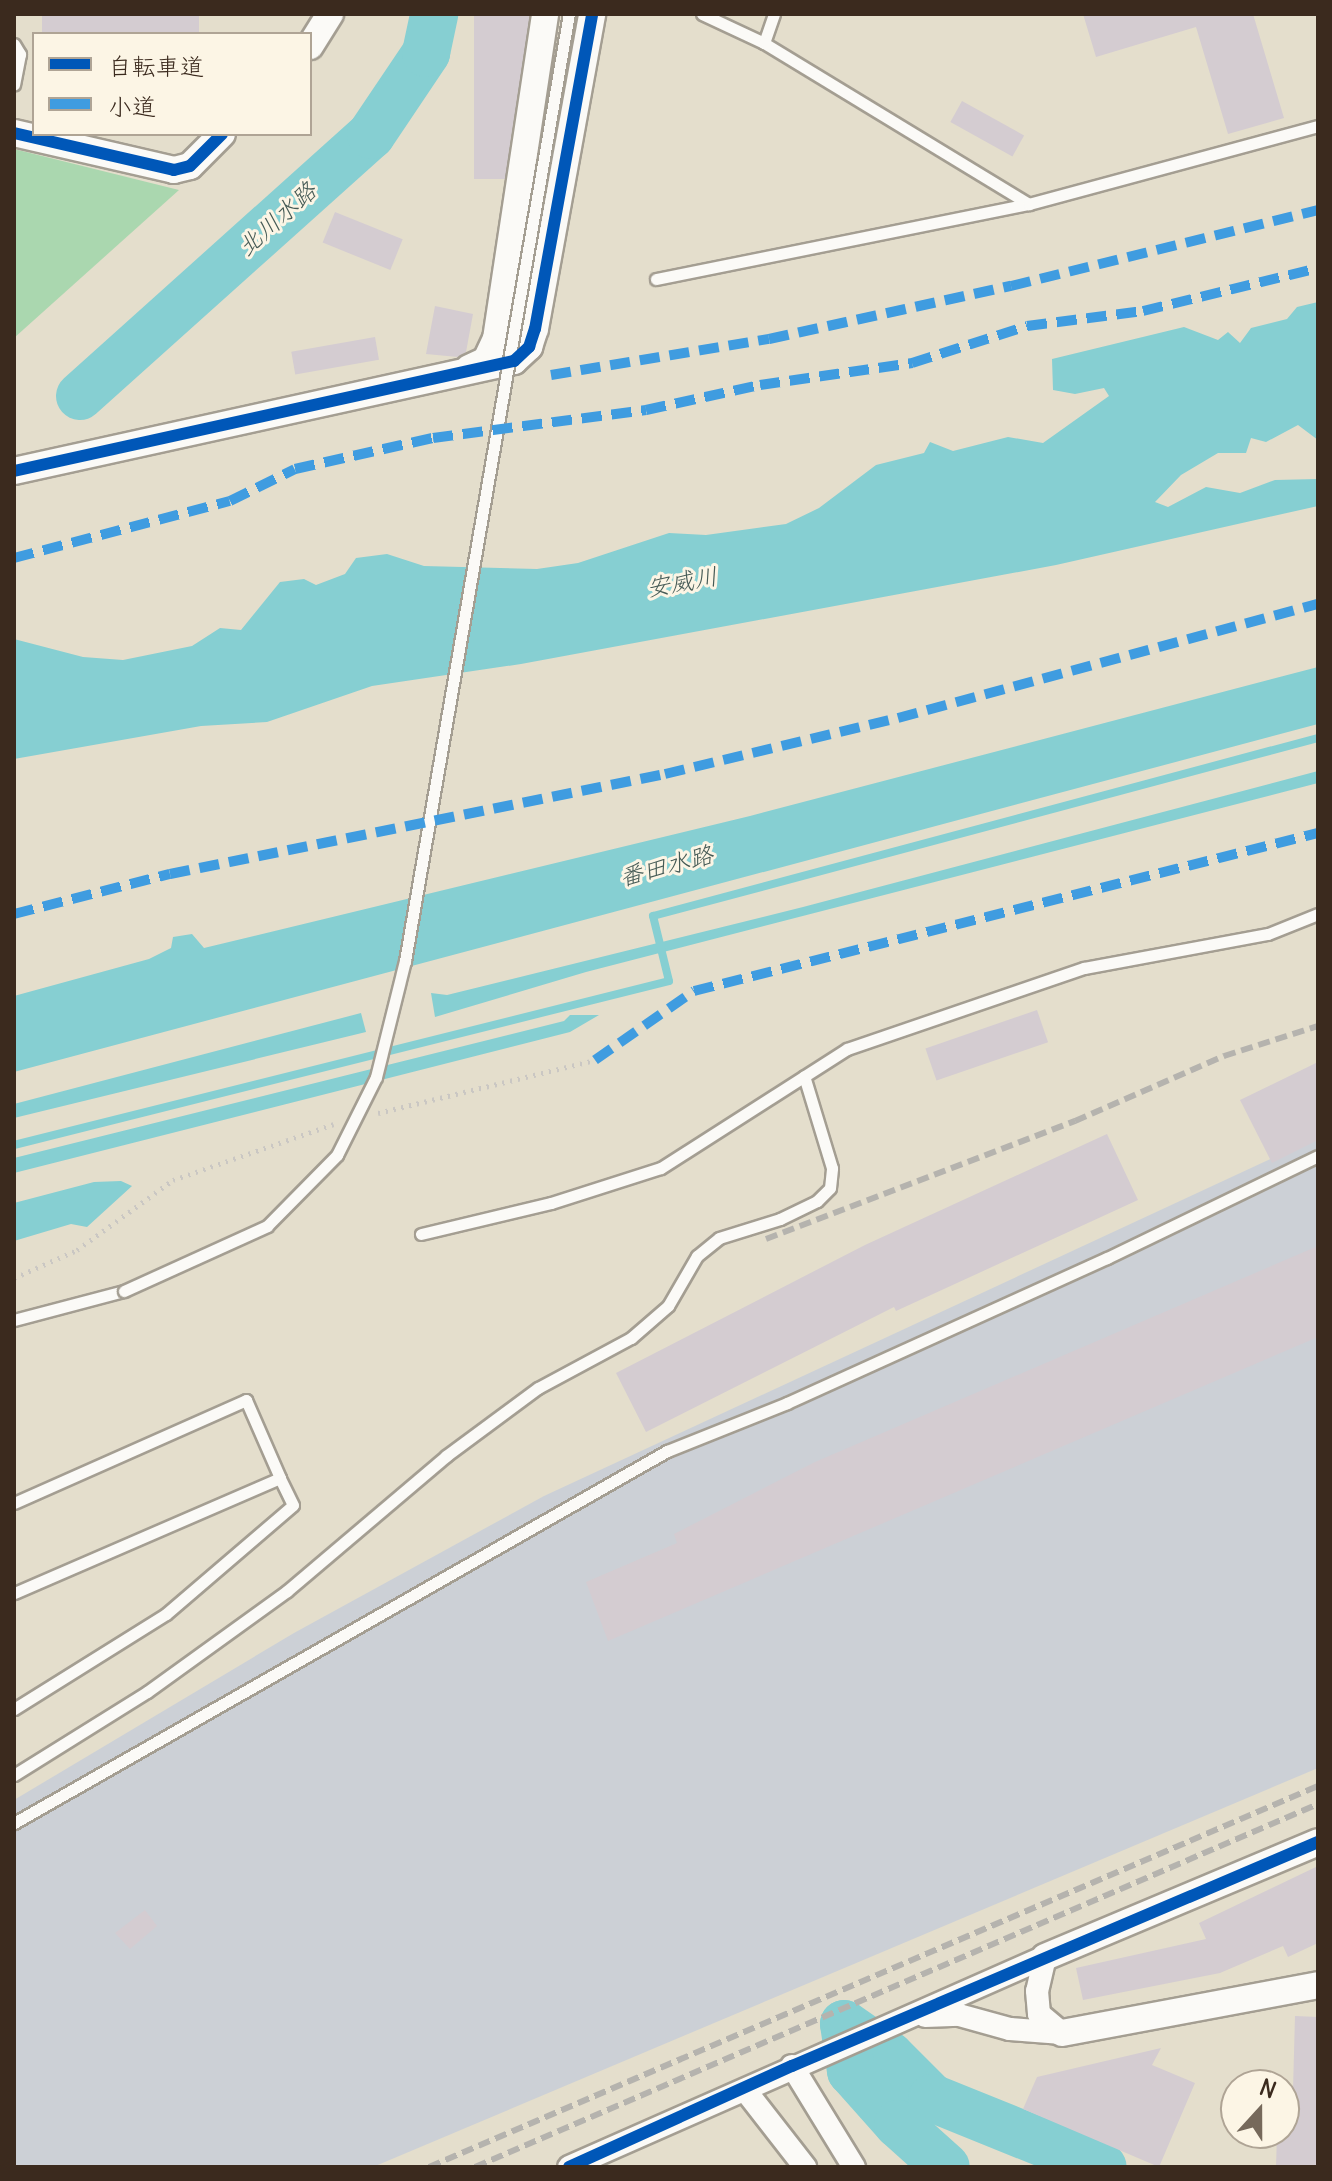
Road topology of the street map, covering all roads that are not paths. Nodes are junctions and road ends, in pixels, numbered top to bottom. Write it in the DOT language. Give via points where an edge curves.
graph roads {
  1 [pos="330,14"];
  2 [pos="545,14"];
  3 [pos="569,14"];
  4 [pos="592,14"];
  5 [pos="702,14"];
  6 [pos="774,14"];
  7 [pos="312,43"];
  8 [pos="764,43"];
  9 [pos="14,44"];
  10 [pos="14,84"];
  11 [pos="1318,126"];
  12 [pos="14,133"];
  13 [pos="220,136"];
  14 [pos="1029,204"];
  15 [pos="656,279"];
  16 [pos="466,370"];
  17 [pos="14,471"];
  18 [pos="1318,914"];
  19 [pos="804,1076"];
  20 [pos="1318,1156"];
  21 [pos="421,1234"];
  22 [pos="14,1320"];
  23 [pos="280,1478"];
  24 [pos="14,1503"];
  25 [pos="14,1593"];
  26 [pos="14,1709"];
  27 [pos="14,1775"];
  28 [pos="14,1823"];
  29 [pos="1318,1842"];
  30 [pos="1045,1957"];
  31 [pos="1318,1985"];
  32 [pos="909,2018"];
  33 [pos="1062,2033"];
  34 [pos="792,2066"];
  35 [pos="745,2090"];
  36 [pos="569,2167"];
  37 [pos="805,2167"];
  38 [pos="854,2167"];
  1 -- 7 [label="street"];
  2 -- 16 [label="street" via="496,339 486,360"];
  3 -- 22 [label="lane, bridge" via="405,961 376,1077 337,1155 267,1226 124,1291"];
  4 -- 16 [label="street" via="552,249 529,347 514,361"];
  5 -- 8 [label="lane"];
  6 -- 8 [label="lane"];
  8 -- 14 [label="lane"];
  9 -- 10 [label="lane" via="20,54"];
  11 -- 14 [label="lane"];
  12 -- 13 [label="street" via="174,170 190,166"];
  14 -- 15 [label="lane"];
  16 -- 17 [label="street"];
  18 -- 19 [label="lane" via="1268,934 1084,968 847,1049"];
  19 -- 21 [label="lane" via="661,1168 551,1203"];
  19 -- 27 [label="lane" via="832,1168 830,1188 817,1201 719,1238 697,1256 668,1306 631,1338 538,1388 446,1456 287,1591 147,1692"];
  20 -- 28 [label="lane" via="1107,1258 787,1403 667,1451"];
  23 -- 24 [label="lane" via="246,1400"];
  23 -- 25 [label="lane"];
  23 -- 26 [label="lane" via="293,1505 166,1614"];
  29 -- 30 [label="street"];
  30 -- 32 [label="street"];
  30 -- 33 [label="street" via="1037,1991 1039,2014"];
  31 -- 33 [label="street"];
  32 -- 33 [label="street" via="959,2015 1010,2029"];
  32 -- 34 [label="street"];
  34 -- 35 [label="street"];
  34 -- 38 [label="street"];
  35 -- 36 [label="street"];
  35 -- 37 [label="street"];
}
